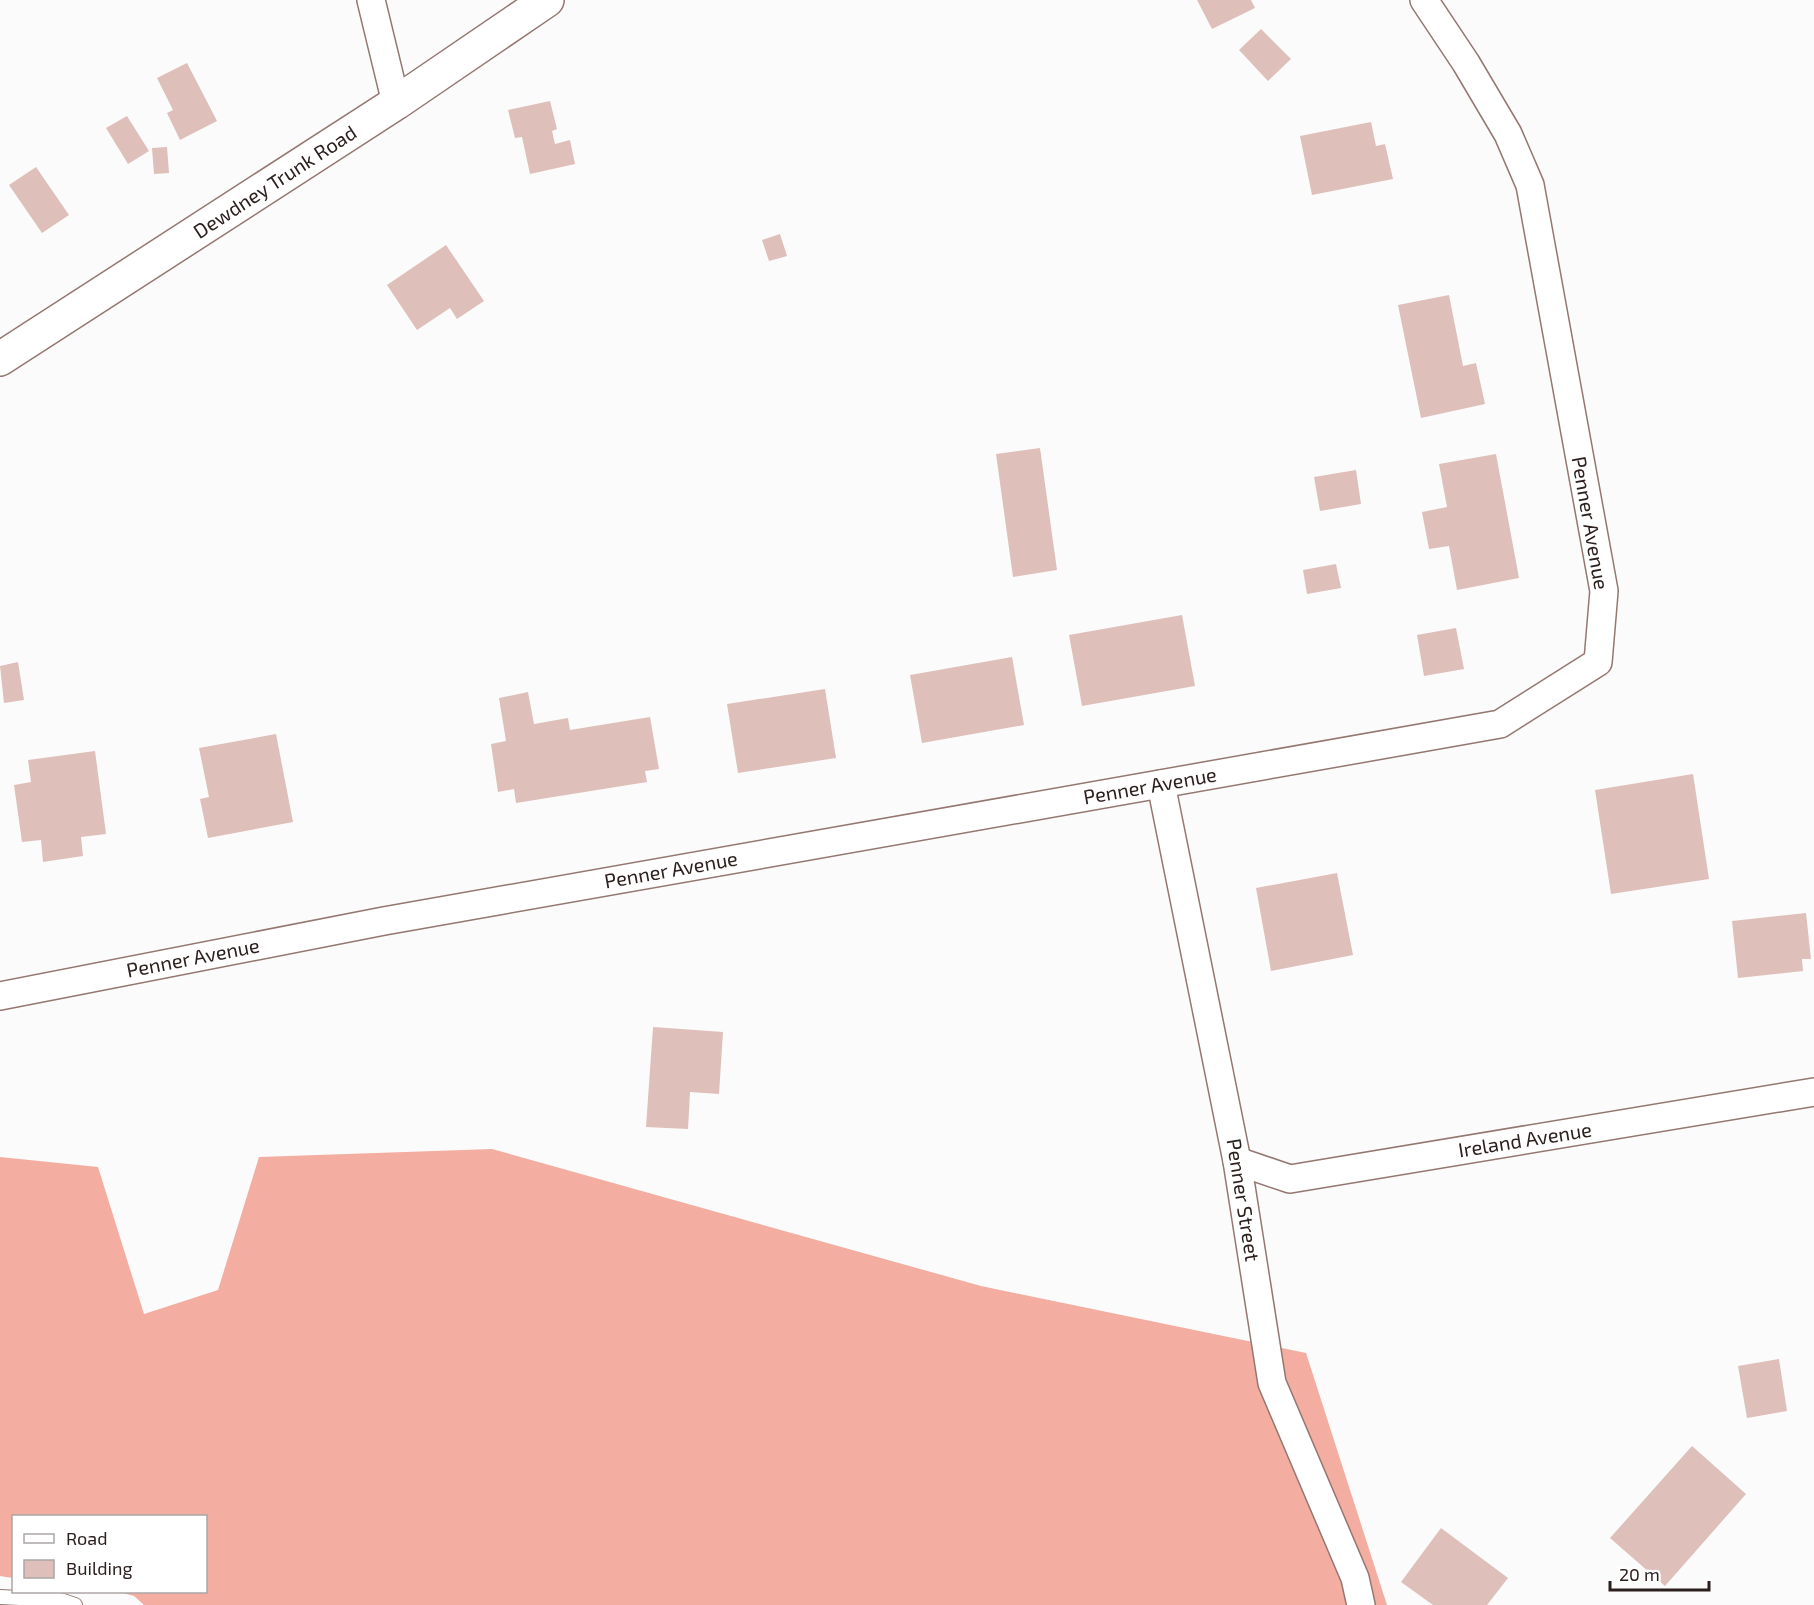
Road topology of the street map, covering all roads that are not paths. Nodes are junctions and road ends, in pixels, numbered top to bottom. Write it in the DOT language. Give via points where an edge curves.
graph roads {
  1 [pos="371,0"];
  2 [pos="547,0"];
  3 [pos="1424,0"];
  4 [pos="396,103"];
  5 [pos="0,359"];
  6 [pos="1161,784"];
  7 [pos="0,996"];
  8 [pos="1814,1092"];
  9 [pos="1237,1161"];
  10 [pos="0,1598"];
  11 [pos="75,1605"];
  12 [pos="1361,1605"];
  1 -- 4 [label="street"];
  2 -- 4 [label="main road, Dewdney Trunk Road"];
  3 -- 6 [label="street, Penner Avenue" via="1508,134 1530,185 1604,591 1598,662 1500,724"];
  4 -- 5 [label="main road, Dewdney Trunk Road"];
  6 -- 7 [label="street, Penner Avenue" via="384,921"];
  6 -- 9 [label="street, Penner Street"];
  8 -- 9 [label="street, Ireland Avenue" via="1290,1179"];
  9 -- 12 [label="street, Penner Street" via="1272,1383 1354,1578"];
  10 -- 11 [label="lane" via="60,1600"];
}
